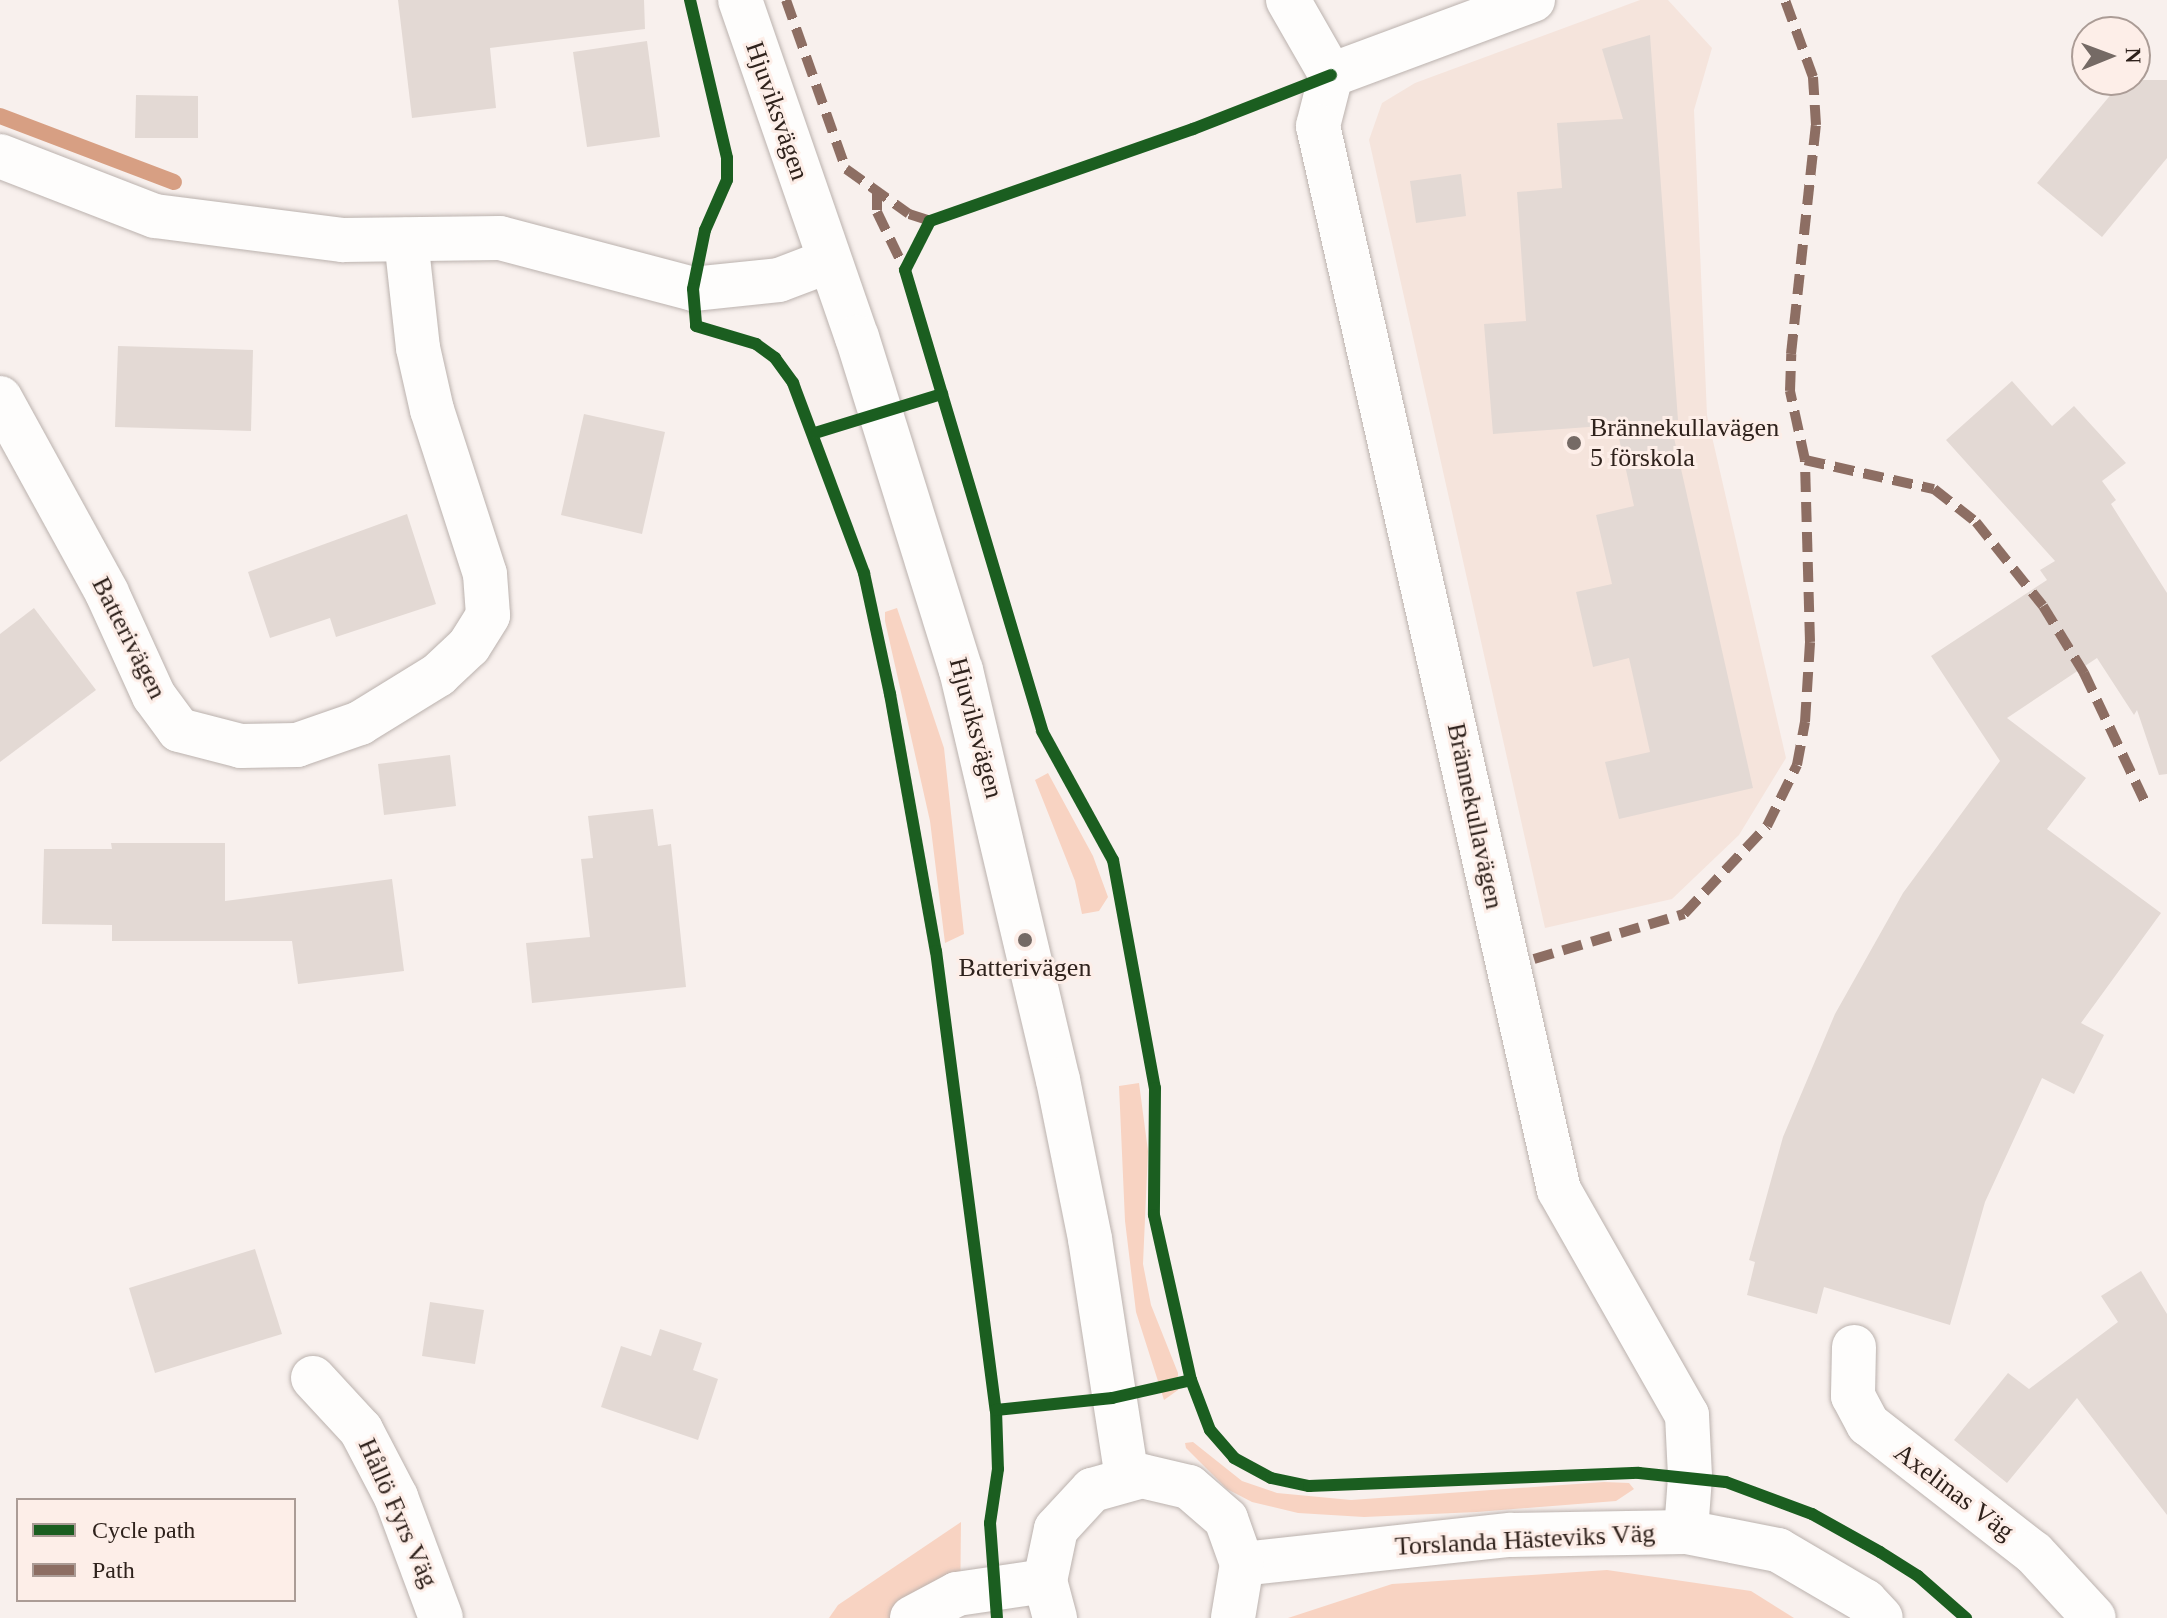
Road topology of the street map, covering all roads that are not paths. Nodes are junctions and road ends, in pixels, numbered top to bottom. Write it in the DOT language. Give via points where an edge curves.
graph roads {
  1 [pos="740,0"];
  2 [pos="1288,0"];
  3 [pos="1533,0"];
  4 [pos="1331,75"];
  5 [pos="0,156"];
  6 [pos="406,240"];
  7 [pos="829,261"];
  8 [pos="0,398"];
  9 [pos="1854,1347"];
  10 [pos="313,1378"];
  11 [pos="1127,1477"];
  12 [pos="1686,1532"];
  13 [pos="1242,1564"];
  14 [pos="1050,1600"];
  15 [pos="441,1618"];
  16 [pos="912,1618"];
  17 [pos="1233,1618"];
  18 [pos="1881,1618"];
  19 [pos="2094,1618"];
  1 -- 7 [label="street, Hjuviksvägen"];
  2 -- 4 [label="street"];
  3 -- 4 [label="street"];
  4 -- 12 [label="street, Brännekullavägen" via="1318,126 1532,1086 1559,1190 1687,1415"];
  5 -- 6 [label="street" via="155,216 343,240"];
  6 -- 7 [label="street" via="464,236 529,243 645,280 693,289 779,280"];
  6 -- 8 [label="street, Batterivägen" via="418,348 432,410 485,574 488,615 469,646 438,675 360,723 297,745 241,746 179,730 154,696 107,593"];
  7 -- 11 [label="street, Hjuviksvägen" via="925,546 997,809 1090,1239"];
  9 -- 19 [label="street, Axelinas Väg" via="1853,1396 1868,1424 2034,1553"];
  10 -- 15 [label="street, Hållö Fyrs Väg" via="361,1430 396,1497"];
  11 -- 13 [label="street" via="1167,1479 1203,1496 1226,1519"];
  11 -- 14 [label="street" via="1092,1490 1066,1514 1049,1545"];
  12 -- 13 [label="street, Torslanda Hästeviks Väg" via="1511,1535"];
  12 -- 18 [label="street, Torslanda Hästeviks Väg" via="1778,1550 1865,1601"];
  13 -- 17 [label="street" via="1243,1585"];
  14 -- 16 [label="street" via="957,1594"];
}
